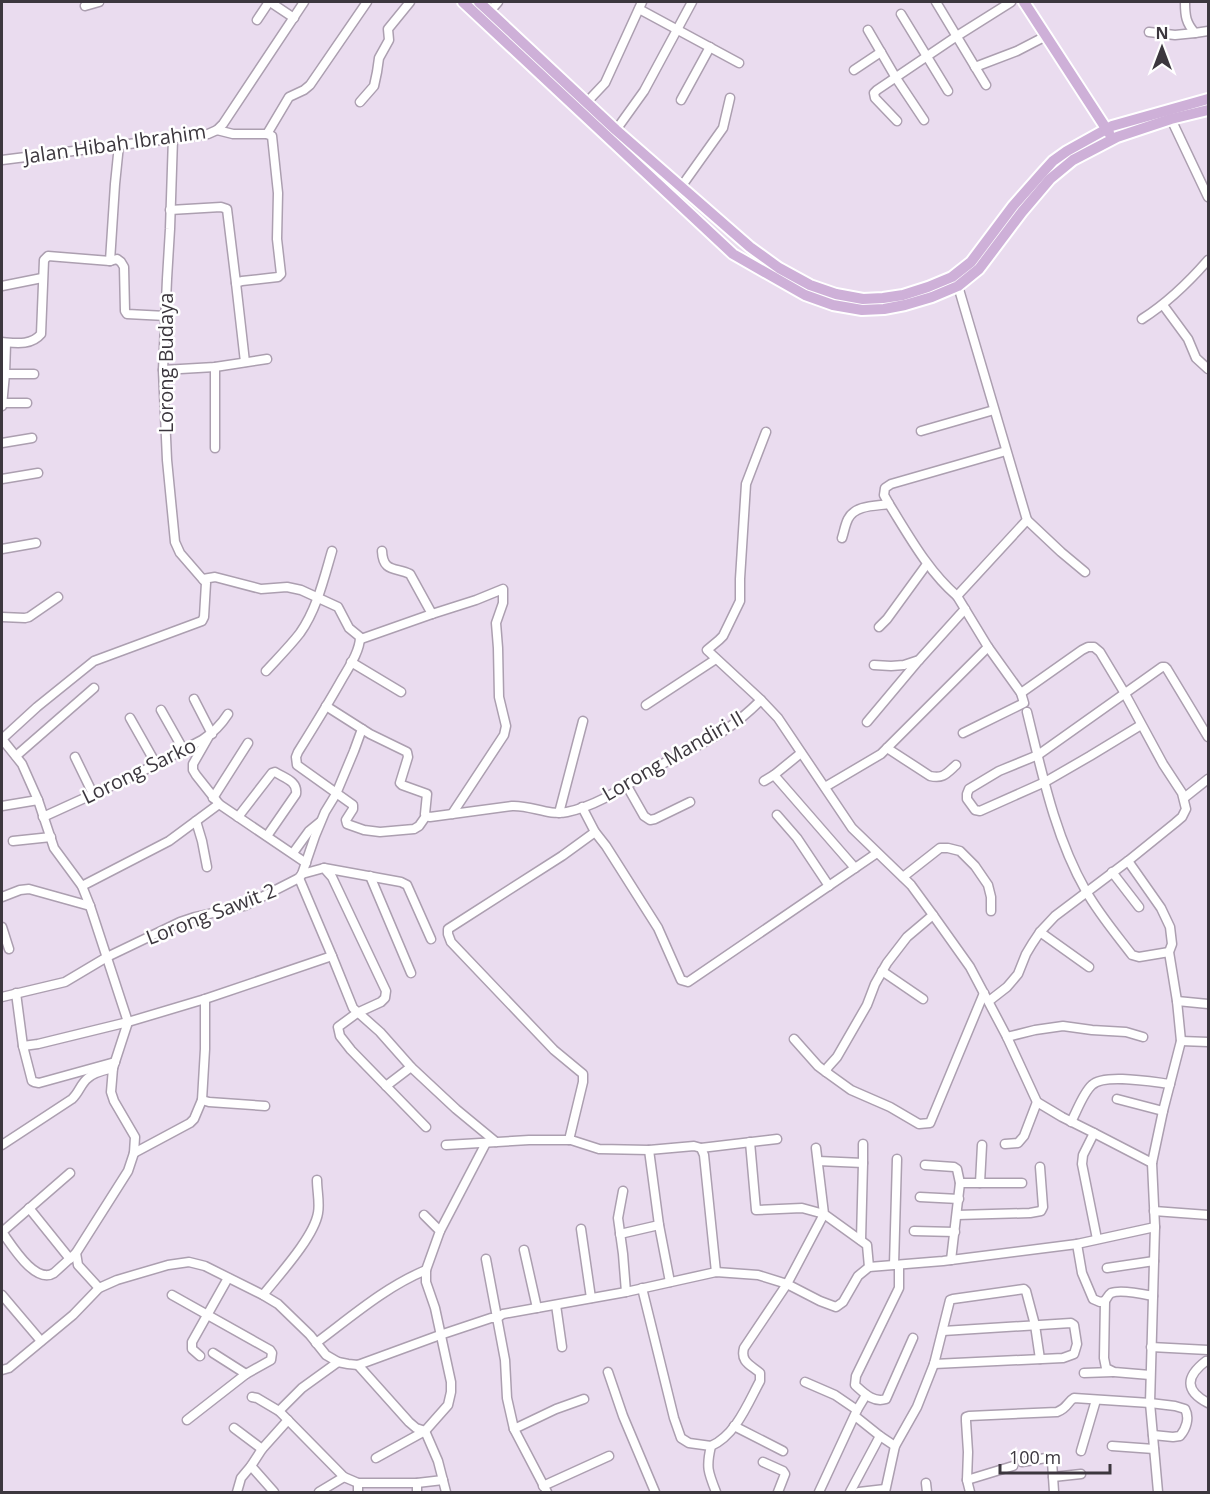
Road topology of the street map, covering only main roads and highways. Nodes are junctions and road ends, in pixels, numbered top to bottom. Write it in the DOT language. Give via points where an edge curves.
graph roads {
  1 [pos="462,2"];
  2 [pos="479,2"];
  3 [pos="1024,2"];
  4 [pos="1032,2"];
  5 [pos="1209,99"];
  6 [pos="1209,110"];
  7 [pos="592,115"];
  8 [pos="1111,133"];
  1 -- 7 [label="main road"];
  2 -- 7 [label="main road" via="587,102"];
  3 -- 8 [label="main road"];
  4 -- 8 [label="main road"];
  5 -- 8 [label="main road"];
  6 -- 8 [label="main road"];
  7 -- 8 [label="main road" via="616,130 779,268 810,285 863,299 911,292 952,277 971,262 1053,160"];
  7 -- 8 [label="main road" via="733,254 805,295 862,310 905,305 958,286 979,269 1050,179"];
}
